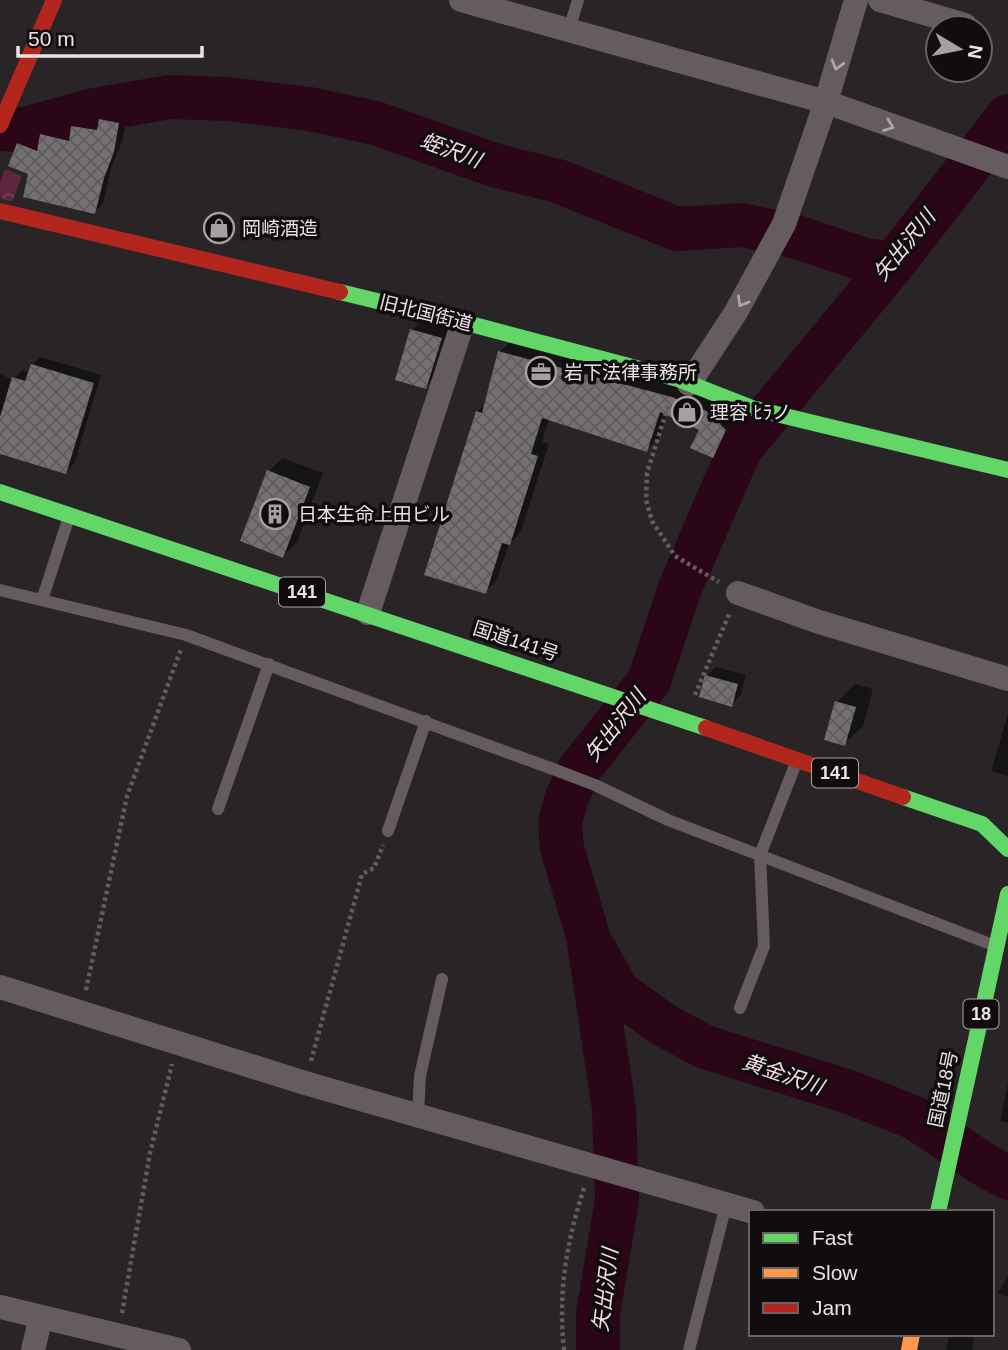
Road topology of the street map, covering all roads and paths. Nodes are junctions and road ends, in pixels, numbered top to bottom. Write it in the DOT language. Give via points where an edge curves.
graph roads {
  1 [pos="54,0"];
  2 [pos="578,0"];
  3 [pos="856,0"];
  4 [pos="880,0"];
  5 [pos="476,2"];
  6 [pos="928,14"];
  7 [pos="569,30"];
  8 [pos="8,87"];
  9 [pos="826,102"];
  10 [pos="3,120"];
  11 [pos="1006,166"];
  12 [pos="0,211"];
  13 [pos="463,322"];
  14 [pos="684,381"];
  15 [pos="1008,470"];
  16 [pos="0,492"];
  17 [pos="70,516"];
  18 [pos="714,579"];
  19 [pos="0,590"];
  20 [pos="738,593"];
  21 [pos="42,600"];
  22 [pos="368,613"];
  23 [pos="186,635"];
  24 [pos="269,664"];
  25 [pos="1008,679"];
  26 [pos="684,720"];
  27 [pos="426,721"];
  28 [pos="798,760"];
  29 [pos="218,809"];
  30 [pos="388,831"];
  31 [pos="1008,849"];
  32 [pos="760,855"];
  33 [pos="1008,894"];
  34 [pos="996,946"];
  35 [pos="442,979"];
  36 [pos="0,987"];
  37 [pos="740,1008"];
  38 [pos="82,1012"];
  39 [pos="177,1043"];
  40 [pos="305,1083"];
  41 [pos="418,1115"];
  42 [pos="592,1164"];
  43 [pos="726,1205"];
  44 [pos="938,1210"];
  45 [pos="749,1211"];
  46 [pos="0,1307"];
  47 [pos="41,1317"];
  48 [pos="118,1336"];
  49 [pos="33,1350"];
  50 [pos="179,1350"];
  51 [pos="564,1350"];
  52 [pos="689,1350"];
  1 -- 8 [label="main road"];
  2 -- 7 [label="lane"];
  3 -- 9 [label="street, one-way"];
  4 -- 6 [label="street"];
  5 -- 7 [label="street"];
  7 -- 9 [label="street"];
  8 -- 10 [label="main road"];
  9 -- 11 [label="street, one-way"];
  9 -- 14 [label="street, one-way" via="780,233 736,312"];
  12 -- 13 [label="main road, 旧北国街道"];
  13 -- 14 [label="main road, 旧北国街道"];
  13 -- 22 [label="street"];
  14 -- 15 [label="main road, 旧北国街道" via="752,408"];
  14 -- 18 [label="path" via="656,440 646,473 646,500 652,521 676,556"];
  16 -- 17 [label="main road, 国道141号 / 141"];
  17 -- 21 [label="lane"];
  17 -- 22 [label="main road, 国道141号 / 141"];
  19 -- 21 [label="lane"];
  20 -- 25 [label="street"];
  20 -- 26 [label="path"];
  21 -- 23 [label="lane"];
  22 -- 26 [label="main road, 国道141号 / 141"];
  23 -- 24 [label="lane"];
  23 -- 38 [label="path" via="127,796"];
  24 -- 27 [label="lane"];
  24 -- 29 [label="lane"];
  26 -- 28 [label="main road, 国道141号 / 141"];
  27 -- 30 [label="lane"];
  27 -- 32 [label="lane" via="595,785 668,820"];
  28 -- 31 [label="main road, 国道141号 / 141" via="982,824"];
  28 -- 32 [label="lane"];
  30 -- 40 [label="path" via="374,868 362,874"];
  32 -- 34 [label="lane"];
  32 -- 37 [label="lane" via="764,946"];
  33 -- 34 [label="main road, 国道18号 / 18"];
  34 -- 44 [label="main road, 国道18号 / 18"];
  35 -- 41 [label="lane" via="420,1076"];
  36 -- 38 [label="street"];
  38 -- 39 [label="street"];
  39 -- 40 [label="street"];
  39 -- 48 [label="path" via="150,1153"];
  40 -- 41 [label="street"];
  41 -- 42 [label="street"];
  42 -- 43 [label="street"];
  42 -- 51 [label="path" via="563,1268"];
  43 -- 45 [label="street"];
  43 -- 52 [label="lane"];
  46 -- 47 [label="street"];
  47 -- 48 [label="street"];
  47 -- 49 [label="street"];
  48 -- 50 [label="street"];
}
